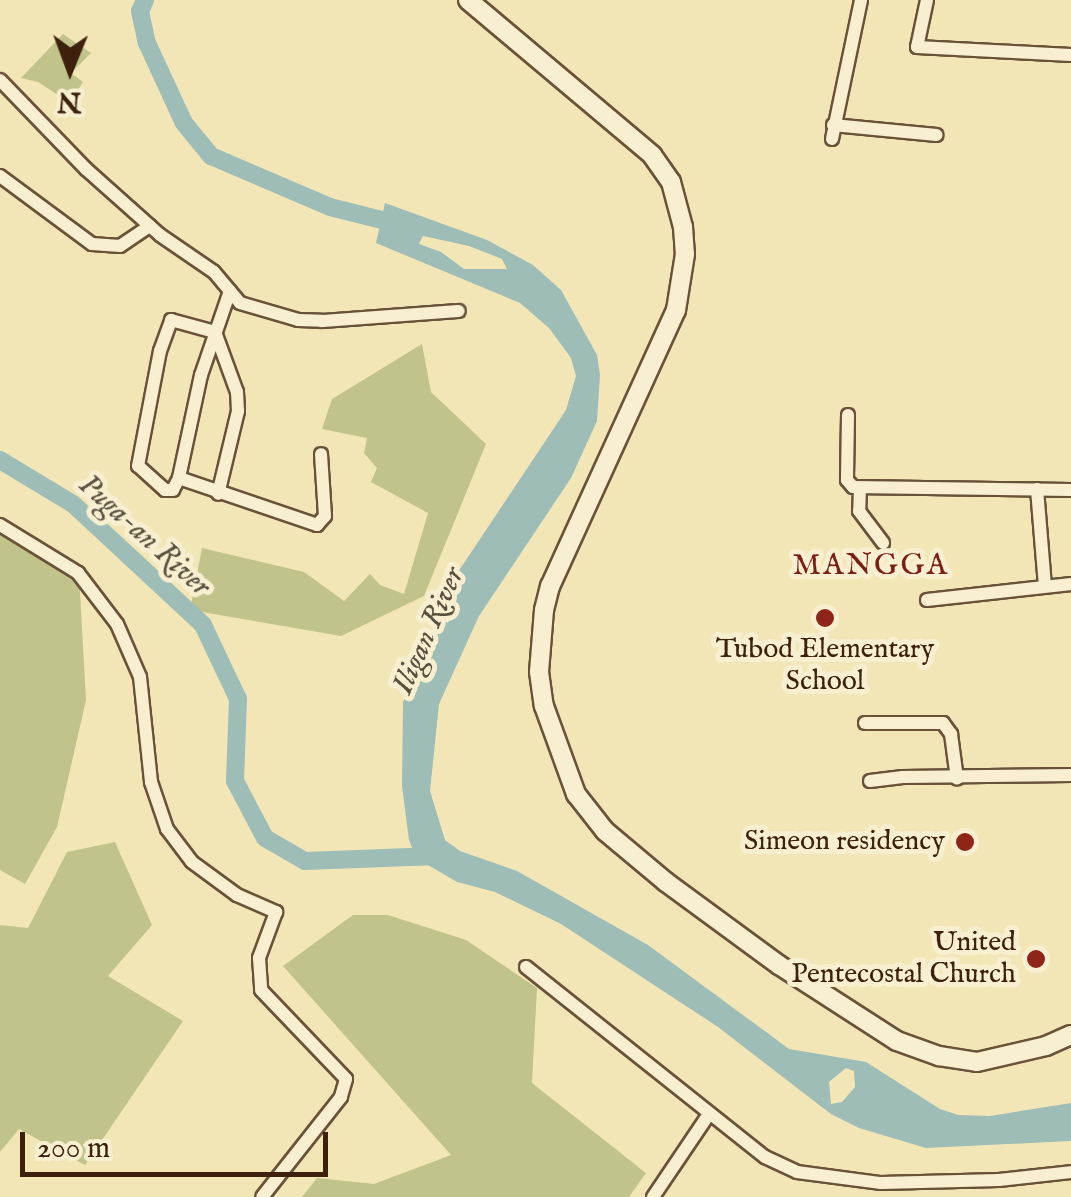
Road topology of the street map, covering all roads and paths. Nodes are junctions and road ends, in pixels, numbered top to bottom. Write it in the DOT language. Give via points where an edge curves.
graph roads {
  1 [pos="468,0"];
  2 [pos="862,0"];
  3 [pos="927,0"];
  4 [pos="1071,55"];
  5 [pos="0,80"];
  6 [pos="937,135"];
  7 [pos="0,176"];
  8 [pos="150,226"];
  9 [pos="230,292"];
  10 [pos="459,311"];
  11 [pos="214,332"];
  12 [pos="848,415"];
  13 [pos="321,454"];
  14 [pos="179,478"];
  15 [pos="860,488"];
  16 [pos="1037,490"];
  17 [pos="1071,490"];
  18 [pos="218,494"];
  19 [pos="0,525"];
  20 [pos="883,543"];
  21 [pos="1071,584"];
  22 [pos="1045,586"];
  23 [pos="927,600"];
  24 [pos="864,723"];
  25 [pos="1071,776"];
  26 [pos="956,779"];
  27 [pos="870,782"];
  28 [pos="526,967"];
  29 [pos="1071,1035"];
  30 [pos="708,1114"];
  31 [pos="1071,1172"];
  32 [pos="262,1197"];
  33 [pos="653,1197"];
  1 -- 29 [label="street" via="652,155 671,182 683,227 686,254 676,310 544,610 544,706 576,794 605,831 666,882 896,1041 978,1062"];
  2 -- 6 [label="street" via="833,132"];
  3 -- 4 [label="street" via="917,46"];
  5 -- 8 [label="street"];
  7 -- 8 [label="street" via="92,244 120,246"];
  8 -- 9 [label="street" via="196,257"];
  9 -- 10 [label="street" via="250,308 298,320"];
  9 -- 11 [label="street"];
  11 -- 14 [label="street"];
  11 -- 14 [label="street" via="171,320 160,351 138,466 165,490 174,490"];
  11 -- 18 [label="street" via="238,402"];
  12 -- 15 [label="street" via="847,480"];
  13 -- 18 [label="street" via="322,524"];
  14 -- 18 [label="street"];
  15 -- 16 [label="street"];
  15 -- 20 [label="street" via="859,511"];
  16 -- 17 [label="street"];
  16 -- 22 [label="street"];
  19 -- 32 [label="street" via="78,573 117,624 140,677 151,782 167,829 192,862 236,895 276,912 258,958 261,990 346,1079 340,1097"];
  21 -- 22 [label="street"];
  22 -- 23 [label="street"];
  24 -- 26 [label="street" via="943,723 952,734"];
  25 -- 26 [label="street"];
  26 -- 27 [label="street"];
  28 -- 30 [label="street"];
  30 -- 31 [label="street" via="764,1157 826,1178 881,1184"];
  30 -- 33 [label="street"];
}
